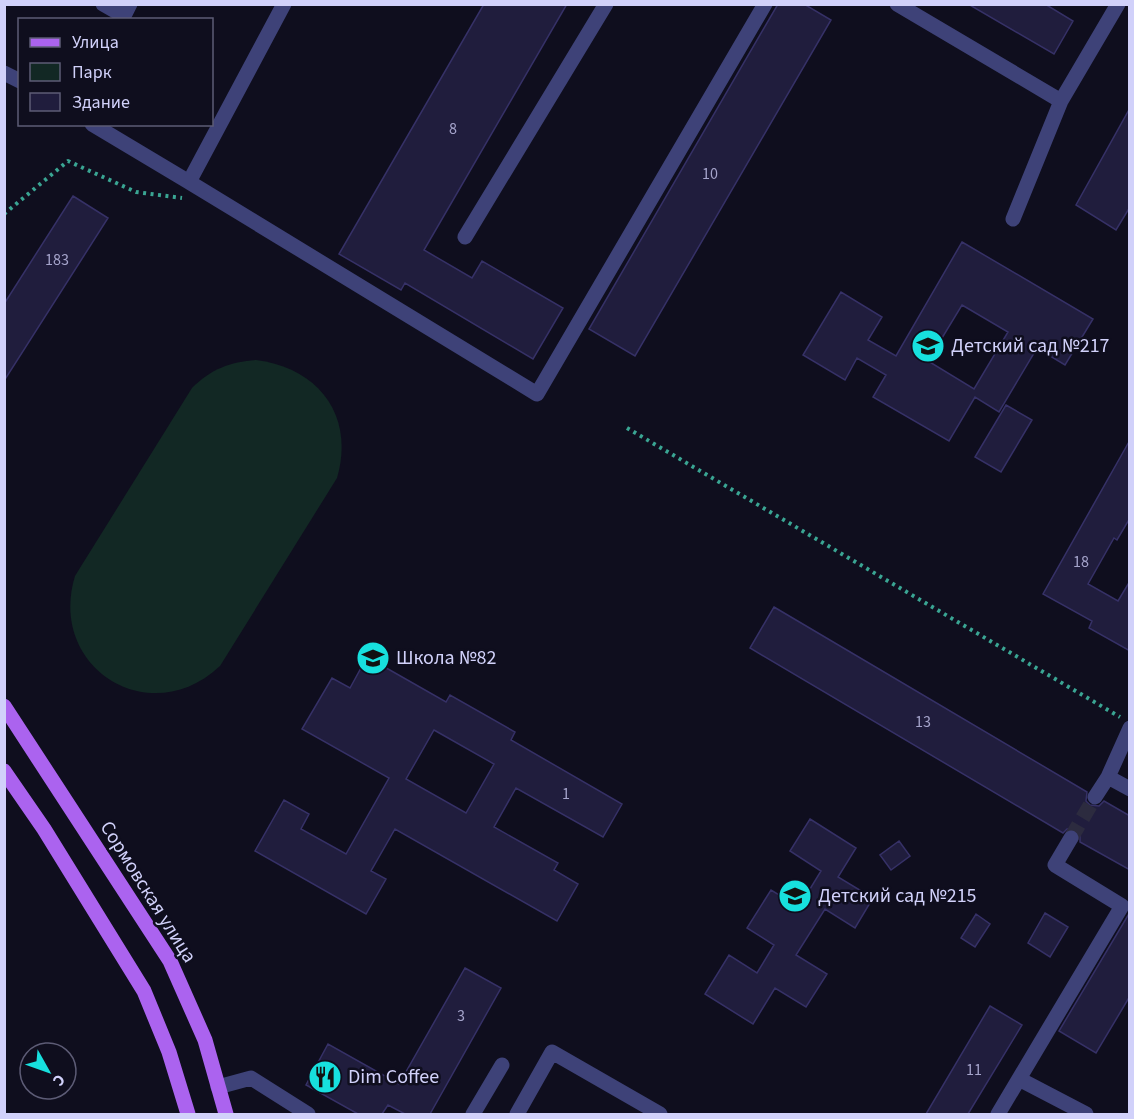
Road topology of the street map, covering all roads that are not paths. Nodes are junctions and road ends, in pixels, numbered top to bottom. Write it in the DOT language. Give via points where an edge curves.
graph roads {
  1 [pos="103,4"];
  2 [pos="130,4"];
  3 [pos="285,4"];
  4 [pos="606,4"];
  5 [pos="765,4"];
  6 [pos="897,4"];
  7 [pos="1118,4"];
  8 [pos="4,72"];
  9 [pos="18,80"];
  10 [pos="1061,100"];
  11 [pos="95,126"];
  12 [pos="189,182"];
  13 [pos="1013,219"];
  14 [pos="465,237"];
  15 [pos="4,706"];
  16 [pos="1130,728"];
  17 [pos="4,771"];
  18 [pos="1108,777"];
  19 [pos="1130,789"];
  20 [pos="1095,797"];
  21 [pos="1071,838"];
  22 [pos="502,1065"];
  23 [pos="1019,1079"];
  24 [pos="218,1087"];
  25 [pos="188,1114"];
  26 [pos="226,1114"];
  27 [pos="308,1114"];
  28 [pos="473,1114"];
  29 [pos="517,1114"];
  30 [pos="660,1114"];
  31 [pos="998,1114"];
  32 [pos="1086,1114"];
  1 -- 2 [label="lane" via="124,16"];
  3 -- 12 [label="lane"];
  4 -- 14 [label="lane"];
  5 -- 12 [label="lane" via="537,394"];
  6 -- 10 [label="lane"];
  7 -- 10 [label="lane"];
  8 -- 9 [label="lane"];
  10 -- 13 [label="lane"];
  11 -- 12 [label="lane"];
  15 -- 24 [label="main road, Сормовская улица" via="170,961 205,1040"];
  16 -- 18 [label="lane"];
  17 -- 25 [label="main road" via="144,991"];
  18 -- 19 [label="lane"];
  18 -- 20 [label="lane"];
  21 -- 23 [label="lane" via="1055,865 1122,906"];
  22 -- 28 [label="lane"];
  23 -- 31 [label="lane"];
  23 -- 32 [label="lane"];
  24 -- 26 [label="main road, Сормовская улица"];
  24 -- 27 [label="lane" via="251,1078"];
  29 -- 30 [label="lane" via="552,1052"];
}
